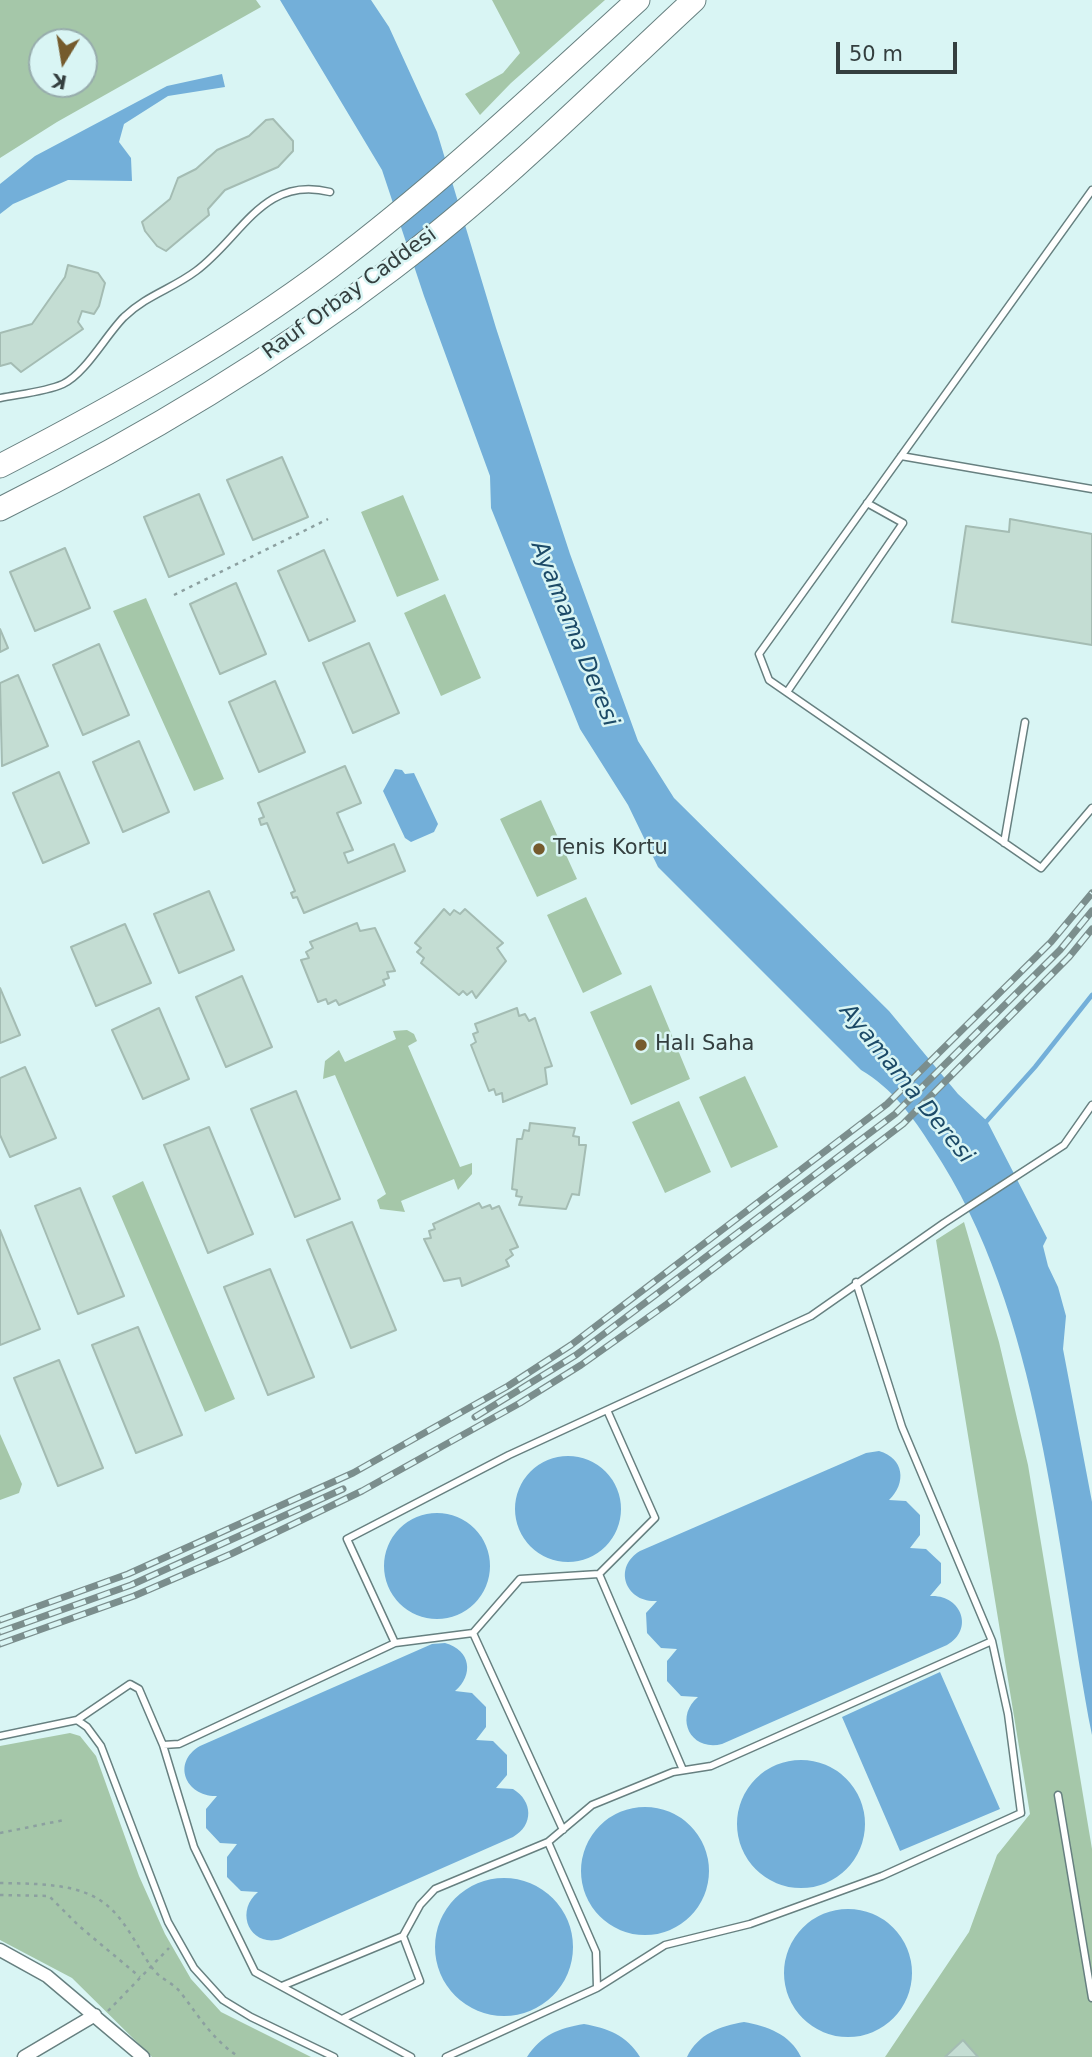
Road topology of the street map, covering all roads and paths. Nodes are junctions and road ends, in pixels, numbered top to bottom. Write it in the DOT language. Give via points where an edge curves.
graph roads {
  1 [pos="638,0"];
  2 [pos="694,0"];
  3 [pos="1092,190"];
  4 [pos="330,192"];
  5 [pos="0,398"];
  6 [pos="901,456"];
  7 [pos="0,466"];
  8 [pos="1092,489"];
  9 [pos="867,503"];
  10 [pos="0,509"];
  11 [pos="327,519"];
  12 [pos="174,594"];
  13 [pos="787,692"];
  14 [pos="1025,722"];
  15 [pos="1092,808"];
  16 [pos="1004,843"];
  17 [pos="1092,1105"];
  18 [pos="856,1282"];
  19 [pos="607,1410"];
  20 [pos="599,1574"];
  21 [pos="473,1633"];
  22 [pos="992,1642"];
  23 [pos="395,1643"];
  24 [pos="77,1720"];
  25 [pos="0,1736"];
  26 [pos="163,1745"];
  27 [pos="683,1770"];
  28 [pos="1058,1795"];
  29 [pos="64,1820"];
  30 [pos="563,1830"];
  31 [pos="0,1833"];
  32 [pos="548,1842"];
  33 [pos="0,1883"];
  34 [pos="0,1895"];
  35 [pos="403,1936"];
  36 [pos="176,1940"];
  37 [pos="0,1950"];
  38 [pos="151,1966"];
  39 [pos="140,1978"];
  40 [pos="282,1986"];
  41 [pos="597,1989"];
  42 [pos="1092,1998"];
  43 [pos="97,2017"];
  44 [pos="342,2019"];
  45 [pos="24,2057"];
  46 [pos="143,2057"];
  47 [pos="239,2057"];
  48 [pos="334,2057"];
  49 [pos="411,2057"];
  50 [pos="446,2057"];
  1 -- 7 [label="highway, Rauf Orbay Caddesi" via="374,233 228,337"];
  2 -- 10 [label="highway, Rauf Orbay Caddesi" via="496,182 394,268 226,383 105,455"];
  3 -- 6 [label="lane"];
  4 -- 5 [label="lane" via="308,186 282,192 254,212 203,266 136,306 77,374 63,384"];
  6 -- 8 [label="lane"];
  6 -- 9 [label="lane"];
  9 -- 13 [label="lane" via="759,654 769,680"];
  9 -- 13 [label="lane" via="904,523"];
  11 -- 12 [label="path"];
  13 -- 16 [label="lane"];
  14 -- 16 [label="lane"];
  15 -- 16 [label="lane" via="1041,868"];
  17 -- 18 [label="lane" via="1064,1146"];
  18 -- 19 [label="lane" via="811,1317"];
  18 -- 22 [label="lane" via="902,1427"];
  19 -- 20 [label="lane" via="655,1518"];
  19 -- 23 [label="lane" via="348,1539"];
  20 -- 21 [label="lane" via="520,1579"];
  20 -- 27 [label="lane"];
  21 -- 23 [label="lane"];
  21 -- 30 [label="lane"];
  22 -- 27 [label="lane" via="711,1766"];
  22 -- 41 [label="lane" via="1008,1714 1021,1813 883,1876 751,1924 665,1945"];
  23 -- 26 [label="lane" via="178,1744"];
  24 -- 25 [label="lane"];
  24 -- 26 [label="lane" via="130,1684 145,1699"];
  24 -- 36 [label="lane" via="101,1746"];
  26 -- 40 [label="lane" via="194,1847 255,1972"];
  27 -- 30 [label="lane" via="592,1805"];
  28 -- 42 [label="lane"];
  29 -- 31 [label="path"];
  30 -- 32 [label="lane"];
  32 -- 35 [label="lane" via="435,1889"];
  32 -- 41 [label="lane" via="596,1952"];
  33 -- 38 [label="path" via="50,1885 98,1898 115,1913"];
  34 -- 39 [label="path" via="50,1896"];
  35 -- 40 [label="lane"];
  35 -- 44 [label="lane" via="420,1981"];
  36 -- 38 [label="path"];
  36 -- 48 [label="lane" via="223,2000"];
  37 -- 43 [label="street" via="47,1976"];
  38 -- 39 [label="path"];
  38 -- 47 [label="path" via="181,1992 220,2045"];
  39 -- 43 [label="path"];
  40 -- 44 [label="lane"];
  41 -- 50 [label="lane"];
  43 -- 45 [label="street"];
  43 -- 46 [label="street"];
  44 -- 49 [label="lane"];
}
